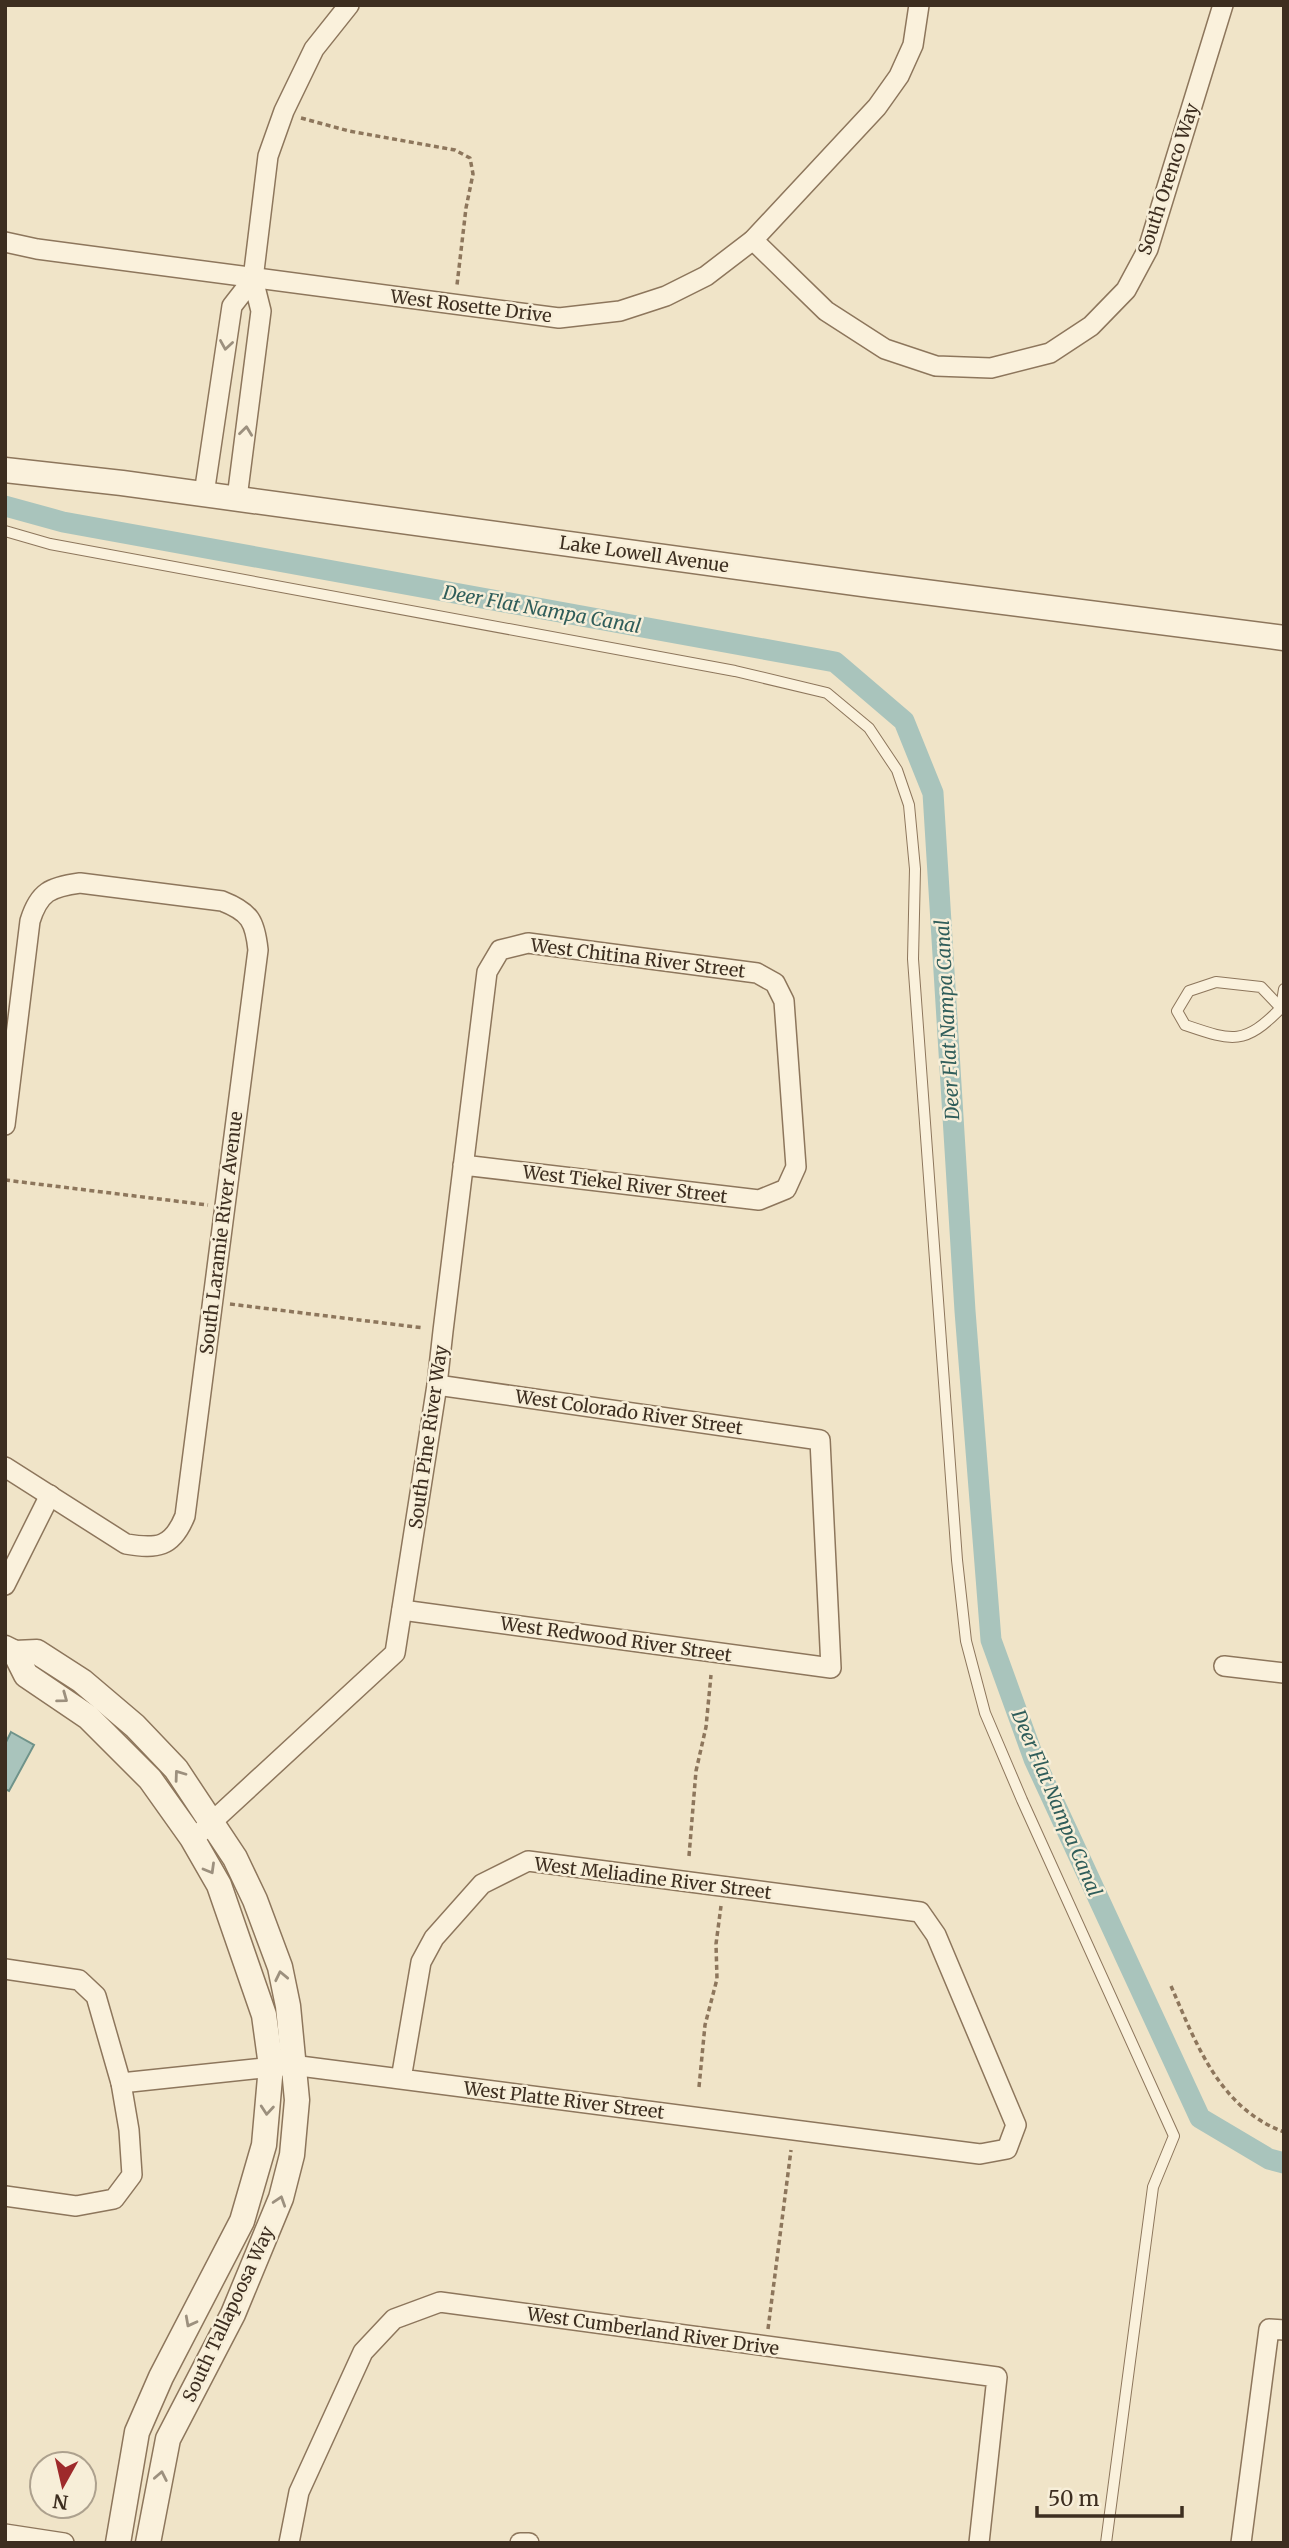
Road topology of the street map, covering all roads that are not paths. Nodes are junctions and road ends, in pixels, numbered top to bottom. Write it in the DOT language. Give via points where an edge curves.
graph roads {
  1 [pos="349,5"];
  2 [pos="919,5"];
  3 [pos="1223,5"];
  4 [pos="753,240"];
  5 [pos="5,242"];
  6 [pos="253,279"];
  7 [pos="5,470"];
  8 [pos="204,494"];
  9 [pos="237,498"];
  10 [pos="5,531"];
  11 [pos="1284,639"];
  12 [pos="500,950"];
  13 [pos="1284,989"];
  14 [pos="1281,1008"];
  15 [pos="5,1125"];
  16 [pos="463,1165"];
  17 [pos="786,1189"];
  18 [pos="437,1385"];
  19 [pos="5,1467"];
  20 [pos="50,1495"];
  21 [pos="5,1585"];
  22 [pos="402,1610"];
  23 [pos="10,1651"];
  24 [pos="1224,1666"];
  25 [pos="831,1668"];
  26 [pos="1284,1673"];
  27 [pos="213,1824"];
  28 [pos="192,1838"];
  29 [pos="5,1969"];
  30 [pos="282,2065"];
  31 [pos="401,2079"];
  32 [pos="121,2083"];
  33 [pos="1007,2149"];
  34 [pos="5,2196"];
  35 [pos="1277,2329"];
  36 [pos="5,2534"];
  37 [pos="64,2543"];
  38 [pos="118,2543"];
  39 [pos="148,2543"];
  40 [pos="289,2543"];
  41 [pos="520,2543"];
  42 [pos="529,2543"];
  43 [pos="979,2543"];
  44 [pos="1106,2543"];
  45 [pos="1241,2543"];
  1 -- 6 [label="street" via="314,49 268,156"];
  2 -- 4 [label="street, West Rosette Drive" via="913,45 900,76 877,107"];
  3 -- 4 [label="street, South Orenco Way" via="1148,248 1126,290 1091,326 1051,353 991,368 936,366 885,349 827,311"];
  4 -- 6 [label="street, West Rosette Drive" via="706,276 666,296 620,311 559,318"];
  5 -- 6 [label="street, West Rosette Drive"];
  6 -- 8 [label="street, one-way" via="232,306"];
  9 -- 6 [label="street, one-way" via="261,311"];
  7 -- 8 [label="street, Lake Lowell Avenue"];
  8 -- 9 [label="street, Lake Lowell Avenue"];
  9 -- 11 [label="street, Lake Lowell Avenue"];
  10 -- 44 [label="lane" via="63,546 735,671 827,693 869,728 897,770 909,805 915,869 914,959 966,1642 995,1738 1174,2136 1153,2187"];
  12 -- 16 [label="street, South Pine River Way" via="487,972"];
  12 -- 17 [label="street, West Chitina River Street" via="528,943 757,973 775,983 783,1001 796,1167"];
  13 -- 14 [label="lane"];
  14 -- 14 [label="lane" via="1245,1037 1221,1037 1185,1026 1177,1011 1189,991 1216,982 1261,987"];
  15 -- 20 [label="street, South Laramie River Avenue" via="30,921 44,893 80,883 222,901 249,917 258,950 185,1516 166,1543 147,1548 126,1544"];
  16 -- 17 [label="street, West Tiekel River Street" via="759,1200"];
  16 -- 18 [label="street, South Pine River Way"];
  18 -- 22 [label="street, South Pine River Way"];
  18 -- 25 [label="street, West Colorado River Street" via="820,1440"];
  19 -- 20 [label="street"];
  20 -- 21 [label="street"];
  22 -- 25 [label="street, West Redwood River Street"];
  22 -- 27 [label="street, South Pine River Way" via="395,1653"];
  27 -- 23 [label="street, South Tallapoosa Way, one-way" via="176,1769 135,1726 82,1681 37,1652"];
  23 -- 28 [label="street, South Tallapoosa Way, one-way" via="26,1675 88,1717 150,1779"];
  24 -- 26 [label="street"];
  27 -- 28 [label="street, South Pine River Way"];
  30 -- 27 [label="street, South Tallapoosa Way, one-way" via="288,2006 279,1967 255,1900"];
  28 -- 30 [label="street, South Tallapoosa Way, one-way" via="219,1885"];
  29 -- 32 [label="street" via="79,1980 96,1996"];
  30 -- 31 [label="street, West Platte River Street"];
  30 -- 32 [label="street, West Platte River Street"];
  30 -- 38 [label="street, South Tallapoosa Way, one-way" via="242,2221 137,2432"];
  39 -- 30 [label="street, South Tallapoosa Way, one-way" via="167,2439 233,2314 281,2198 292,2155 297,2101"];
  31 -- 33 [label="street, West Platte River Street" via="980,2154"];
  31 -- 33 [label="street, West Meliadine River Street" via="421,1962 434,1938 482,1884 528,1861 920,1912 936,1935 1016,2125"];
  32 -- 34 [label="street" via="132,2175 114,2199 76,2206"];
  35 -- 45 [label="street"];
  36 -- 37 [label="street"];
  40 -- 43 [label="street, West Cumberland River Drive" via="299,2492 363,2352 394,2319 440,2302 998,2377"];
  41 -- 42 [label="street"];
}
